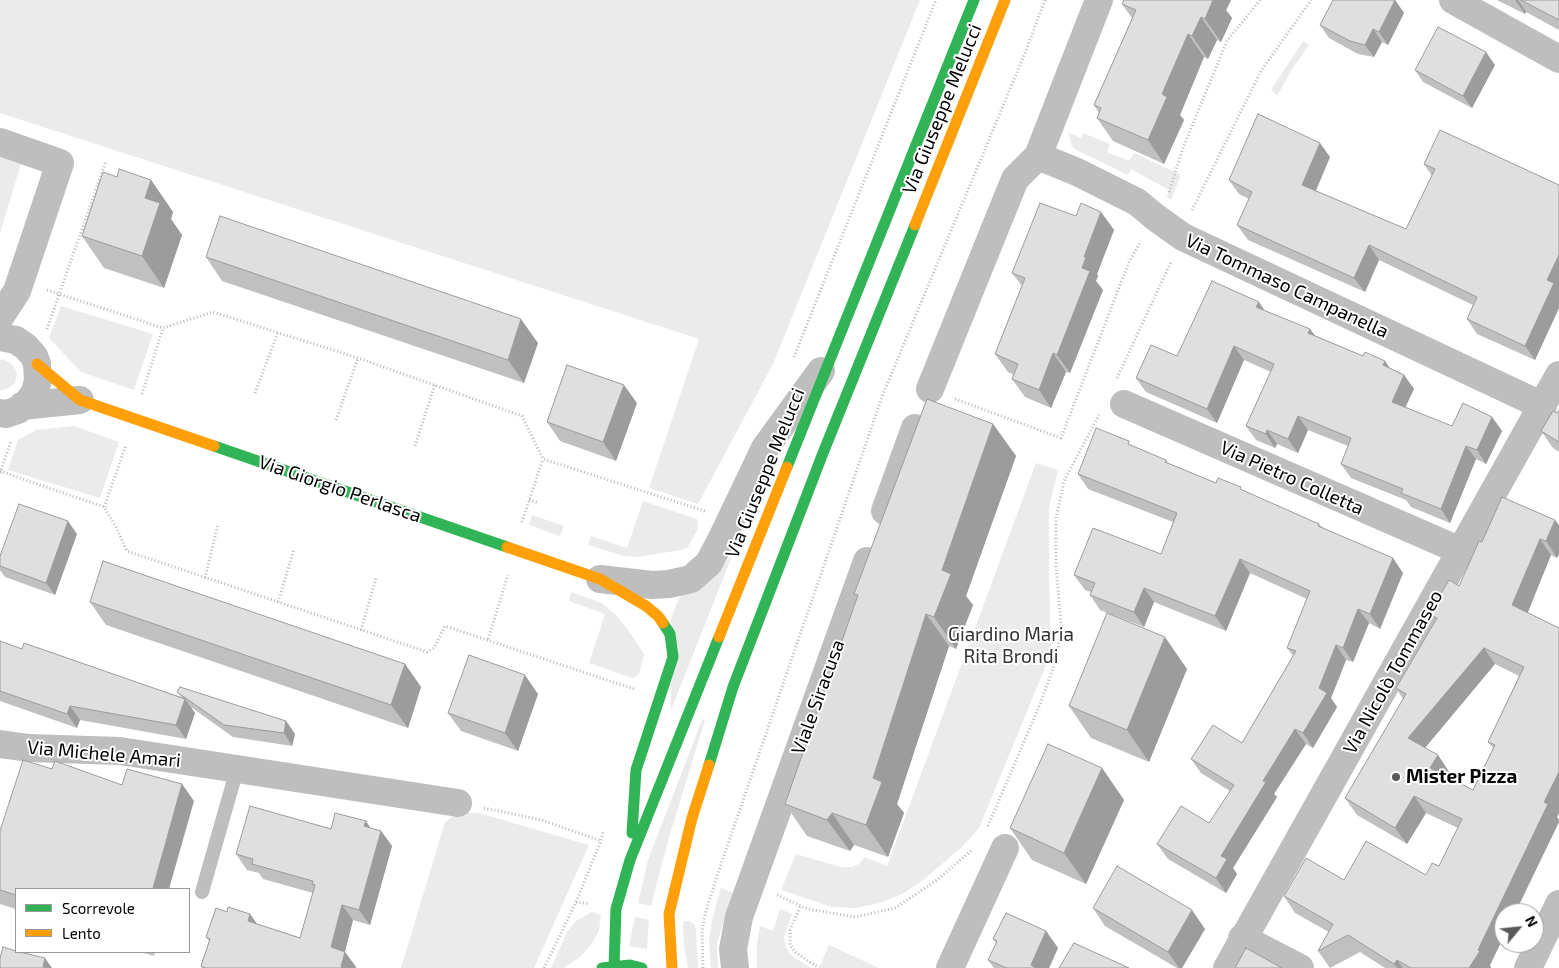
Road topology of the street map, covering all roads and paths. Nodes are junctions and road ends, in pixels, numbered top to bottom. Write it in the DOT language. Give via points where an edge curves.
graph roads {
  1 [pos="936,0"];
  2 [pos="974,0"];
  3 [pos="1005,0"];
  4 [pos="1045,0"];
  5 [pos="1099,0"];
  6 [pos="1260,0"];
  7 [pos="1311,0"];
  8 [pos="1452,0"];
  9 [pos="1559,59"];
  10 [pos="0,142"];
  11 [pos="1038,156"];
  12 [pos="106,161"];
  13 [pos="1167,197"];
  14 [pos="1190,213"];
  15 [pos="1142,238"];
  16 [pos="45,289"];
  17 [pos="17,291"];
  18 [pos="60,294"];
  19 [pos="0,317"];
  20 [pos="163,328"];
  21 [pos="278,332"];
  22 [pos="26,345"];
  23 [pos="358,358"];
  24 [pos="830,358"];
  25 [pos="793,361"];
  26 [pos="1559,375"];
  27 [pos="435,384"];
  28 [pos="930,389"];
  29 [pos="255,393"];
  30 [pos="141,399"];
  31 [pos="80,400"];
  32 [pos="1124,404"];
  33 [pos="1543,406"];
  34 [pos="8,417"];
  35 [pos="336,420"];
  36 [pos="915,428"];
  37 [pos="128,440"];
  38 [pos="415,446"];
  39 [pos="543,459"];
  40 [pos="0,472"];
  41 [pos="529,500"];
  42 [pos="539,503"];
  43 [pos="104,507"];
  44 [pos="711,513"];
  45 [pos="1056,518"];
  46 [pos="218,524"];
  47 [pos="521,527"];
  48 [pos="294,549"];
  49 [pos="1461,551"];
  50 [pos="511,568"];
  51 [pos="205,578"];
  52 [pos="376,578"];
  53 [pos="600,579"];
  54 [pos="500,601"];
  55 [pos="278,602"];
  56 [pos="506,604"];
  57 [pos="361,630"];
  58 [pos="488,639"];
  59 [pos="641,691"];
  60 [pos="0,744"];
  61 [pos="237,769"];
  62 [pos="458,803"];
  63 [pos="601,841"];
  64 [pos="995,841"];
  65 [pos="974,849"];
  66 [pos="630,860"];
  67 [pos="202,892"];
  68 [pos="769,892"];
  69 [pos="1559,904"];
  70 [pos="800,907"];
  71 [pos="1242,938"];
  72 [pos="614,966"];
  73 [pos="602,968"];
  74 [pos="642,968"];
  75 [pos="672,968"];
  76 [pos="704,968"];
  77 [pos="735,968"];
  78 [pos="818,968"];
  79 [pos="950,968"];
  80 [pos="1227,968"];
  81 [pos="1300,968"];
  82 [pos="1528,968"];
  1 -- 25 [label="path"];
  2 -- 24 [label="main road, Via Giuseppe Melucci"];
  3 -- 75 [label="main road, Via Giuseppe Melucci" via="822,453 733,687 692,818 669,914"];
  4 -- 76 [label="path" via="883,394 705,914 702,932"];
  5 -- 11 [label="street"];
  6 -- 13 [label="path" via="1227,41 1183,148"];
  7 -- 14 [label="path" via="1260,71"];
  8 -- 9 [label="street"];
  10 -- 17 [label="street" via="60,163"];
  11 -- 28 [label="street" via="1015,179"];
  11 -- 33 [label="street, Via Tommaso Campanella" via="1138,202 1183,237"];
  12 -- 18 [label="path"];
  15 -- 28 [label="path" via="1129,262 1061,438"];
  16 -- 18 [label="path"];
  17 -- 19 [label="street"];
  17 -- 22 [label="street"];
  18 -- 20 [label="path"];
  18 -- 22 [label="path"];
  20 -- 21 [label="path" via="213,312"];
  20 -- 30 [label="path"];
  21 -- 23 [label="path"];
  21 -- 29 [label="path"];
  22 -- 31 [label="main road, Via Giorgio Perlasca"];
  22 -- 34 [label="street" via="38,380 35,392 28,402"];
  23 -- 27 [label="path"];
  23 -- 35 [label="path"];
  24 -- 53 [label="street, Via Giorgio Perlasca" via="765,448 709,563 691,579 669,584"];
  24 -- 66 [label="main road, Via Giuseppe Melucci"];
  26 -- 33 [label="street, Via Nicolò Tommaseo"];
  27 -- 38 [label="path"];
  27 -- 39 [label="path" via="522,416"];
  31 -- 34 [label="street, Via Giorgio Perlasca"];
  31 -- 53 [label="main road, Via Giorgio Perlasca"];
  32 -- 49 [label="street, Via Pietro Colletta"];
  33 -- 49 [label="street, Via Nicolò Tommaseo"];
  34 -- 40 [label="path"];
  36 -- 77 [label="street, Viale Siracusa" via="739,917 733,949"];
  37 -- 43 [label="path"];
  39 -- 41 [label="path"];
  39 -- 44 [label="path"];
  40 -- 43 [label="path"];
  41 -- 42 [label="path"];
  41 -- 47 [label="path"];
  43 -- 51 [label="path" via="127,551"];
  45 -- 64 [label="path" via="1061,624 1057,658"];
  46 -- 51 [label="path"];
  48 -- 55 [label="path"];
  49 -- 71 [label="street, Via Nicolò Tommaseo"];
  50 -- 54 [label="path"];
  51 -- 55 [label="path"];
  52 -- 57 [label="path"];
  53 -- 66 [label="main road, Via Giorgio Perlasca" via="658,616 670,634 673,657 636,770"];
  54 -- 56 [label="path"];
  54 -- 58 [label="path"];
  55 -- 57 [label="path"];
  57 -- 58 [label="path" via="427,652 434,648 444,626"];
  58 -- 59 [label="path"];
  60 -- 61 [label="street, Via Michele Amari" via="120,752"];
  61 -- 62 [label="street, Via Michele Amari"];
  61 -- 67 [label="lane"];
  62 -- 63 [label="path" via="542,820"];
  64 -- 79 [label="street"];
  65 -- 70 [label="path" via="937,880 895,908 855,917"];
  66 -- 72 [label="main road, Via Giuseppe Melucci" via="616,909"];
  68 -- 70 [label="path"];
  69 -- 82 [label="street"];
  70 -- 78 [label="path" via="790,930 790,945"];
  71 -- 80 [label="street, Via Nicolò Tommaseo"];
  71 -- 81 [label="street"];
  72 -- 73 [label="main road"];
  72 -- 74 [label="main road"];
}
